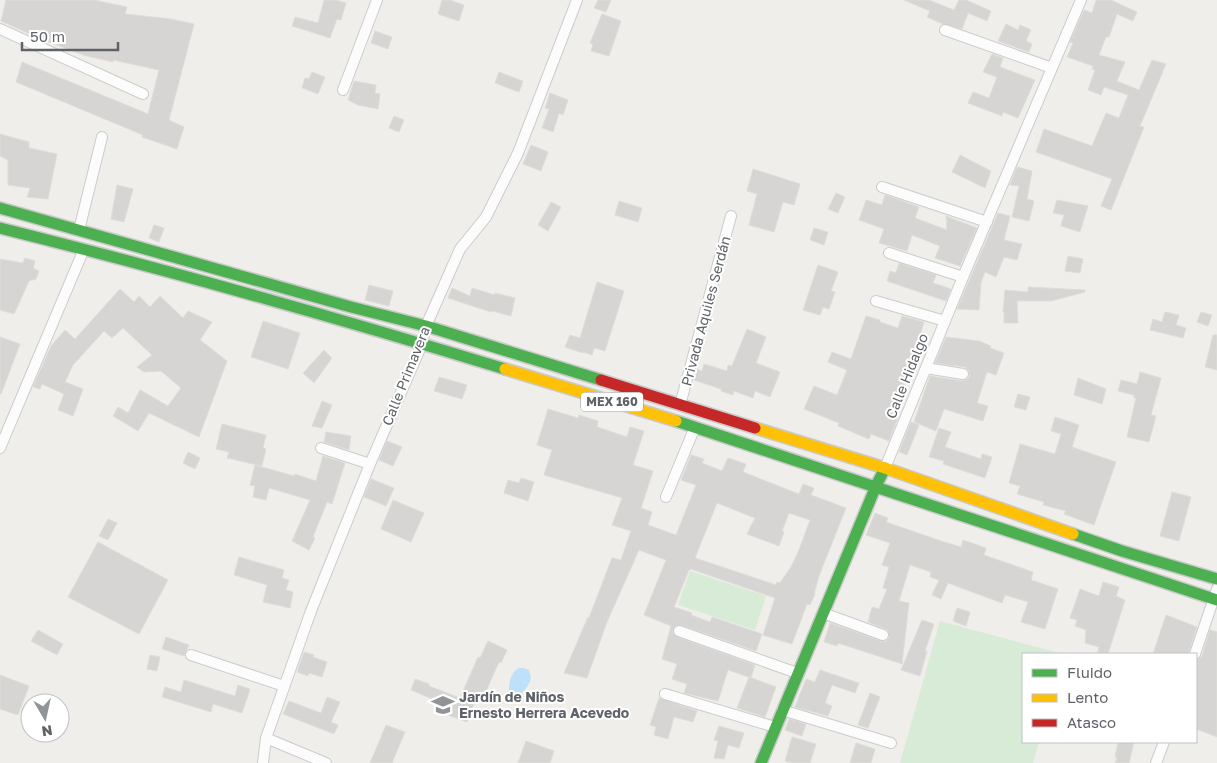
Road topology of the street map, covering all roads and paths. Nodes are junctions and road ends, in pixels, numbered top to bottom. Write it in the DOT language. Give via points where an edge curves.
graph roads {
  1 [pos="377,0"];
  2 [pos="577,0"];
  3 [pos="1082,0"];
  4 [pos="0,29"];
  5 [pos="946,30"];
  6 [pos="1052,68"];
  7 [pos="343,90"];
  8 [pos="143,94"];
  9 [pos="102,137"];
  10 [pos="882,187"];
  11 [pos="0,208"];
  12 [pos="731,216"];
  13 [pos="986,222"];
  14 [pos="0,228"];
  15 [pos="80,230"];
  16 [pos="84,249"];
  17 [pos="889,253"];
  18 [pos="963,277"];
  19 [pos="876,301"];
  20 [pos="945,321"];
  21 [pos="426,326"];
  22 [pos="422,344"];
  23 [pos="926,368"];
  24 [pos="963,374"];
  25 [pos="680,405"];
  26 [pos="742,423"];
  27 [pos="695,427"];
  28 [pos="734,440"];
  29 [pos="0,448"];
  30 [pos="321,448"];
  31 [pos="370,464"];
  32 [pos="885,468"];
  33 [pos="876,486"];
  34 [pos="666,497"];
  35 [pos="1217,579"];
  36 [pos="1216,596"];
  37 [pos="823,613"];
  38 [pos="679,631"];
  39 [pos="883,635"];
  40 [pos="1195,653"];
  41 [pos="191,655"];
  42 [pos="798,673"];
  43 [pos="284,686"];
  44 [pos="665,694"];
  45 [pos="782,710"];
  46 [pos="776,727"];
  47 [pos="266,738"];
  48 [pos="891,743"];
  49 [pos="1164,743"];
  50 [pos="262,763"];
  51 [pos="326,763"];
  52 [pos="761,763"];
  53 [pos="1156,763"];
  1 -- 7 [label="street"];
  2 -- 21 [label="street, Calle Primavera" via="518,153 486,217 460,249"];
  3 -- 6 [label="street, Calle Hidalgo"];
  4 -- 8 [label="street"];
  5 -- 6 [label="street"];
  6 -- 13 [label="street, Calle Hidalgo"];
  9 -- 15 [label="street"];
  10 -- 13 [label="street"];
  11 -- 15 [label="main road, MEX 160"];
  12 -- 25 [label="street, Privada Aquiles Serdán"];
  13 -- 18 [label="street, Calle Hidalgo"];
  14 -- 16 [label="main road, MEX 160"];
  15 -- 21 [label="main road, MEX 160"];
  16 -- 22 [label="main road, MEX 160"];
  16 -- 29 [label="street"];
  17 -- 18 [label="street"];
  18 -- 20 [label="street, Calle Hidalgo"];
  19 -- 20 [label="street"];
  20 -- 23 [label="street, Calle Hidalgo"];
  21 -- 22 [label="street, Calle Primavera"];
  21 -- 25 [label="main road, MEX 160"];
  22 -- 27 [label="main road, MEX 160"];
  22 -- 31 [label="street, Calle Primavera"];
  23 -- 24 [label="street"];
  23 -- 32 [label="street, Calle Hidalgo"];
  25 -- 26 [label="main road, MEX 160"];
  26 -- 28 [label="street"];
  26 -- 32 [label="main road, MEX 160"];
  27 -- 28 [label="main road, MEX 160"];
  27 -- 34 [label="street"];
  28 -- 33 [label="main road, MEX 160"];
  30 -- 31 [label="street"];
  31 -- 43 [label="street, Calle Primavera"];
  32 -- 33 [label="main road, Calle Hidalgo"];
  32 -- 35 [label="main road, MEX 160" via="1122,551"];
  33 -- 36 [label="main road, MEX 160"];
  33 -- 37 [label="main road, Calle Hidalgo"];
  36 -- 40 [label="street"];
  37 -- 39 [label="street"];
  37 -- 42 [label="main road, Calle Hidalgo"];
  38 -- 42 [label="street"];
  41 -- 43 [label="street"];
  42 -- 45 [label="main road, Calle Hidalgo"];
  43 -- 47 [label="street, Calle Primavera"];
  44 -- 46 [label="street"];
  45 -- 46 [label="main road, Calle Hidalgo"];
  45 -- 48 [label="street"];
  46 -- 52 [label="main road, Calle Hidalgo"];
  47 -- 50 [label="street, Calle Primavera"];
  47 -- 51 [label="street"];
  49 -- 53 [label="street"];
}
